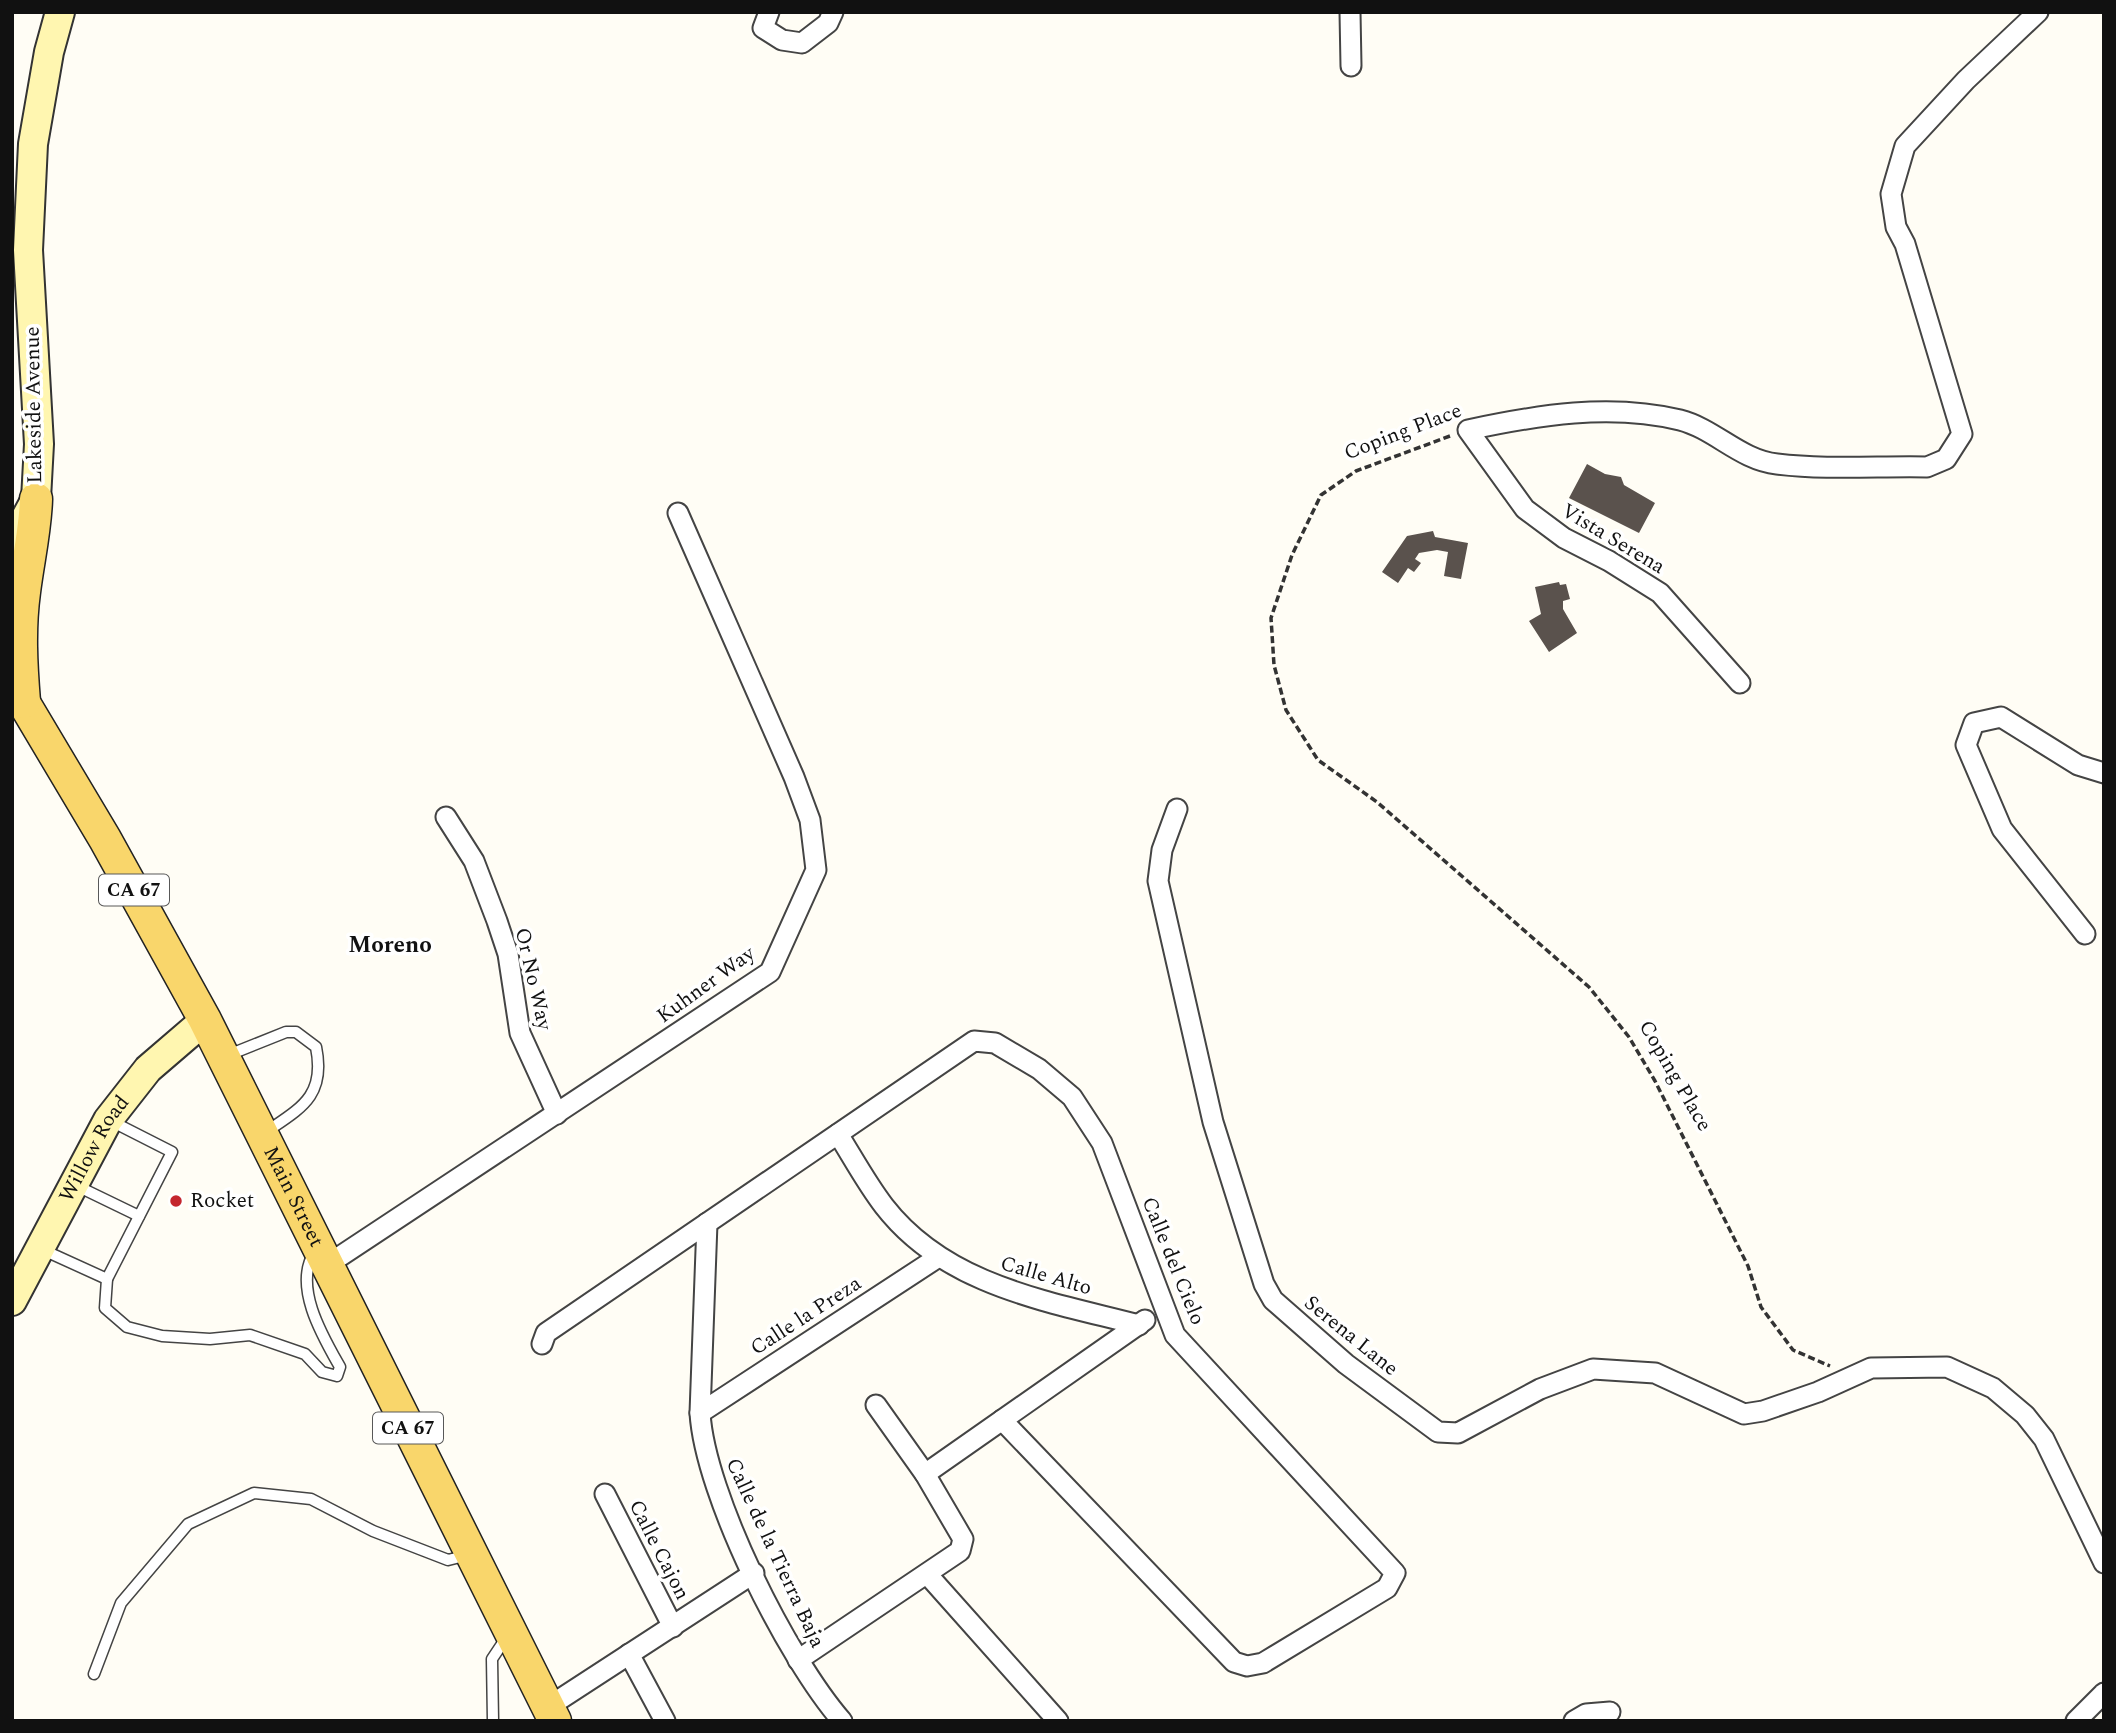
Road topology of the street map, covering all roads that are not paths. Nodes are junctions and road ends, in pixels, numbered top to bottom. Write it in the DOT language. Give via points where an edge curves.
graph roads {
  1 [pos="60,12"];
  2 [pos="769,12"];
  3 [pos="833,12"];
  4 [pos="1350,12"];
  5 [pos="2038,12"];
  6 [pos="1351,66"];
  7 [pos="1468,430"];
  8 [pos="28,492"];
  9 [pos="678,513"];
  10 [pos="12,542"];
  11 [pos="1740,683"];
  12 [pos="18,692"];
  13 [pos="2104,773"];
  14 [pos="1177,809"];
  15 [pos="446,817"];
  16 [pos="2085,934"];
  17 [pos="205,1020"];
  18 [pos="224,1057"];
  19 [pos="557,1114"];
  20 [pos="108,1120"];
  21 [pos="838,1134"];
  22 [pos="262,1135"];
  23 [pos="74,1184"];
  24 [pos="139,1216"];
  25 [pos="707,1223"];
  26 [pos="40,1248"];
  27 [pos="322,1256"];
  28 [pos="937,1258"];
  29 [pos="107,1279"];
  30 [pos="12,1301"];
  31 [pos="1163,1308"];
  32 [pos="1139,1325"];
  33 [pos="542,1344"];
  34 [pos="876,1405"];
  35 [pos="701,1413"];
  36 [pos="1002,1420"];
  37 [pos="925,1474"];
  38 [pos="604,1493"];
  39 [pos="471,1554"];
  40 [pos="2104,1563"];
  41 [pos="754,1573"];
  42 [pos="927,1574"];
  43 [pos="673,1627"];
  44 [pos="511,1632"];
  45 [pos="629,1654"];
  46 [pos="798,1660"];
  47 [pos="94,1674"];
  48 [pos="2104,1693"];
  49 [pos="1610,1712"];
  50 [pos="552,1714"];
  51 [pos="493,1721"];
  52 [pos="664,1721"];
  53 [pos="842,1721"];
  54 [pos="1058,1721"];
  55 [pos="1574,1721"];
  56 [pos="2076,1721"];
  1 -- 8 [label="street, Lakeside Avenue" via="33,144 28,250 39,444"];
  2 -- 3 [label="street" via="763,28 782,40 802,43 828,23"];
  4 -- 6 [label="street"];
  5 -- 7 [label="street, Coping Place" via="1966,79 1905,146 1891,194 1896,227 1962,434 1946,459 1927,467 1777,464 1750,458 1683,421 1625,412 1543,414"];
  7 -- 11 [label="street, Vista Serena" via="1525,509 1563,538 1660,593"];
  8 -- 10 [label="street, Lakeside Avenue"];
  8 -- 12 [label="main road" via="35,537 24,592"];
  9 -- 19 [label="street, Kuhner Way" via="794,777 810,820 816,870 770,972"];
  12 -- 17 [label="main road, Main Street / CA 67"];
  13 -- 16 [label="street" via="2078,765 2001,718 1974,723 1966,745 2002,829"];
  14 -- 40 [label="street, Serena Lane" via="1157,881 1213,1122 1264,1284 1273,1300 1346,1364 1438,1432 1458,1433 1541,1389 1593,1369 1655,1373 1744,1414 1818,1392 1871,1368 1947,1367 1993,1388 2025,1415 2044,1439"];
  15 -- 19 [label="street, Or No Way" via="474,861 488,897 508,954 520,1033"];
  17 -- 18 [label="main road, Main Street / CA 67"];
  17 -- 20 [label="street, Willow Road" via="148,1069"];
  18 -- 22 [label="main road, Main Street / CA 67"];
  18 -- 22 [label="lane" via="286,1032 296,1032 316,1047 319,1064 307,1104"];
  19 -- 27 [label="street, Kuhner Way"];
  20 -- 23 [label="street, Willow Road"];
  20 -- 24 [label="lane" via="172,1152"];
  21 -- 25 [label="street, Calle del Cielo"];
  21 -- 28 [label="street, Calle Alto" via="885,1207"];
  21 -- 31 [label="street, Calle del Cielo" via="974,1041 995,1043 1039,1069 1072,1097 1102,1143"];
  22 -- 27 [label="main road, Main Street / CA 67"];
  23 -- 24 [label="lane"];
  23 -- 26 [label="street, Willow Road"];
  24 -- 29 [label="lane"];
  25 -- 33 [label="street, Calle del Cielo" via="546,1333"];
  25 -- 35 [label="street, Calle de la Tierra Baja"];
  26 -- 29 [label="lane"];
  26 -- 30 [label="street, Willow Road"];
  27 -- 29 [label="lane" via="309,1262 311,1304 340,1367 337,1376 321,1372 305,1354 250,1335 209,1339 162,1336 127,1327 105,1308"];
  27 -- 39 [label="main road, Main Street / CA 67"];
  28 -- 32 [label="street, Calle Alto" via="997,1288"];
  28 -- 35 [label="street, Calle la Preza"];
  31 -- 32 [label="street"];
  31 -- 36 [label="street, Calle del Cielo" via="1175,1335 1395,1573 1387,1588 1263,1663 1247,1666 1234,1662"];
  32 -- 36 [label="street"];
  34 -- 37 [label="street"];
  35 -- 41 [label="street, Calle de la Tierra Baja" via="710,1474"];
  36 -- 37 [label="street"];
  37 -- 42 [label="street" via="963,1539 960,1551"];
  38 -- 43 [label="street, Calle Cajon"];
  39 -- 44 [label="main road, Main Street / CA 67"];
  39 -- 47 [label="lane" via="448,1560 373,1531 311,1499 254,1493 188,1524 121,1603"];
  41 -- 43 [label="street"];
  41 -- 46 [label="street, Calle de la Tierra Baja"];
  42 -- 46 [label="street"];
  42 -- 54 [label="street"];
  43 -- 45 [label="street"];
  44 -- 50 [label="main road, Main Street / CA 67"];
  44 -- 51 [label="lane" via="492,1659"];
  45 -- 50 [label="street"];
  45 -- 52 [label="street"];
  46 -- 53 [label="street, Calle de la Tierra Baja"];
  48 -- 56 [label="street"];
  49 -- 55 [label="street" via="1586,1714"];
}
